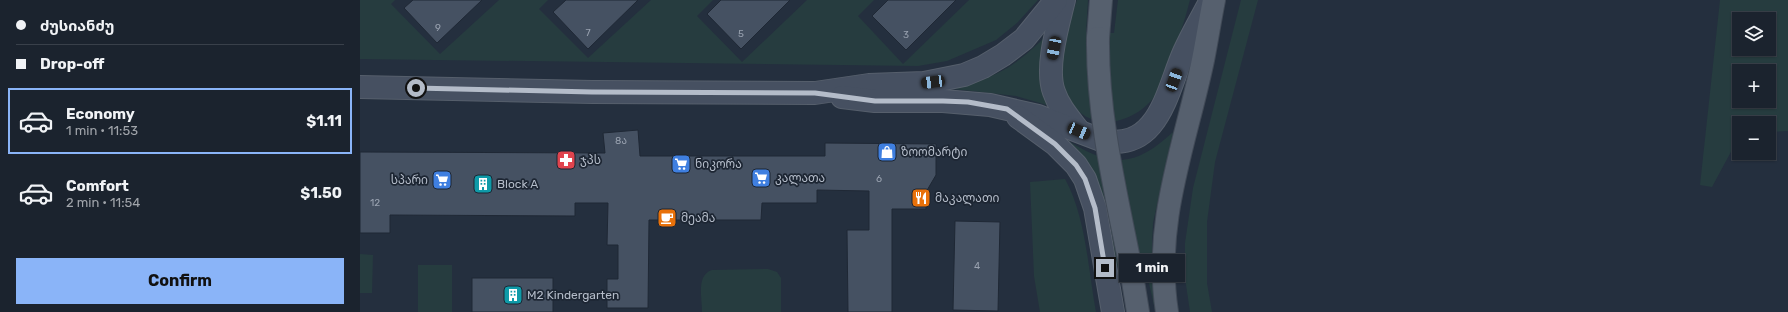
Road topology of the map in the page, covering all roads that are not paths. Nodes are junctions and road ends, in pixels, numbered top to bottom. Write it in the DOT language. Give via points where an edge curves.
graph roads {
  1 [pos="1056,0"];
  2 [pos="1064,0"];
  3 [pos="1101,0"];
  4 [pos="1212,0"];
  5 [pos="360,87"];
  6 [pos="815,93"];
  7 [pos="1007,109"];
  8 [pos="1079,131"];
  9 [pos="1113,312"];
  10 [pos="1138,312"];
  11 [pos="1167,312"];
  1 -- 6 [label="main road" via="1024,39 990,63 964,75 924,83 869,86"];
  2 -- 8 [label="main road" via="1051,76 1058,102"];
  3 -- 10 [label="main road, bridge" via="1098,61 1102,114"];
  4 -- 8 [label="main road" via="1184,52 1164,107 1155,122 1140,134 1125,141 1110,142"];
  4 -- 11 [label="main road" via="1203,61 1166,213 1164,274"];
  5 -- 6 [label="main road"];
  6 -- 7 [label="main road" via="875,101 962,102"];
  7 -- 8 [label="main road" via="1038,116"];
  7 -- 9 [label="main road" via="1055,144 1076,165 1085,179 1095,208"];
}
